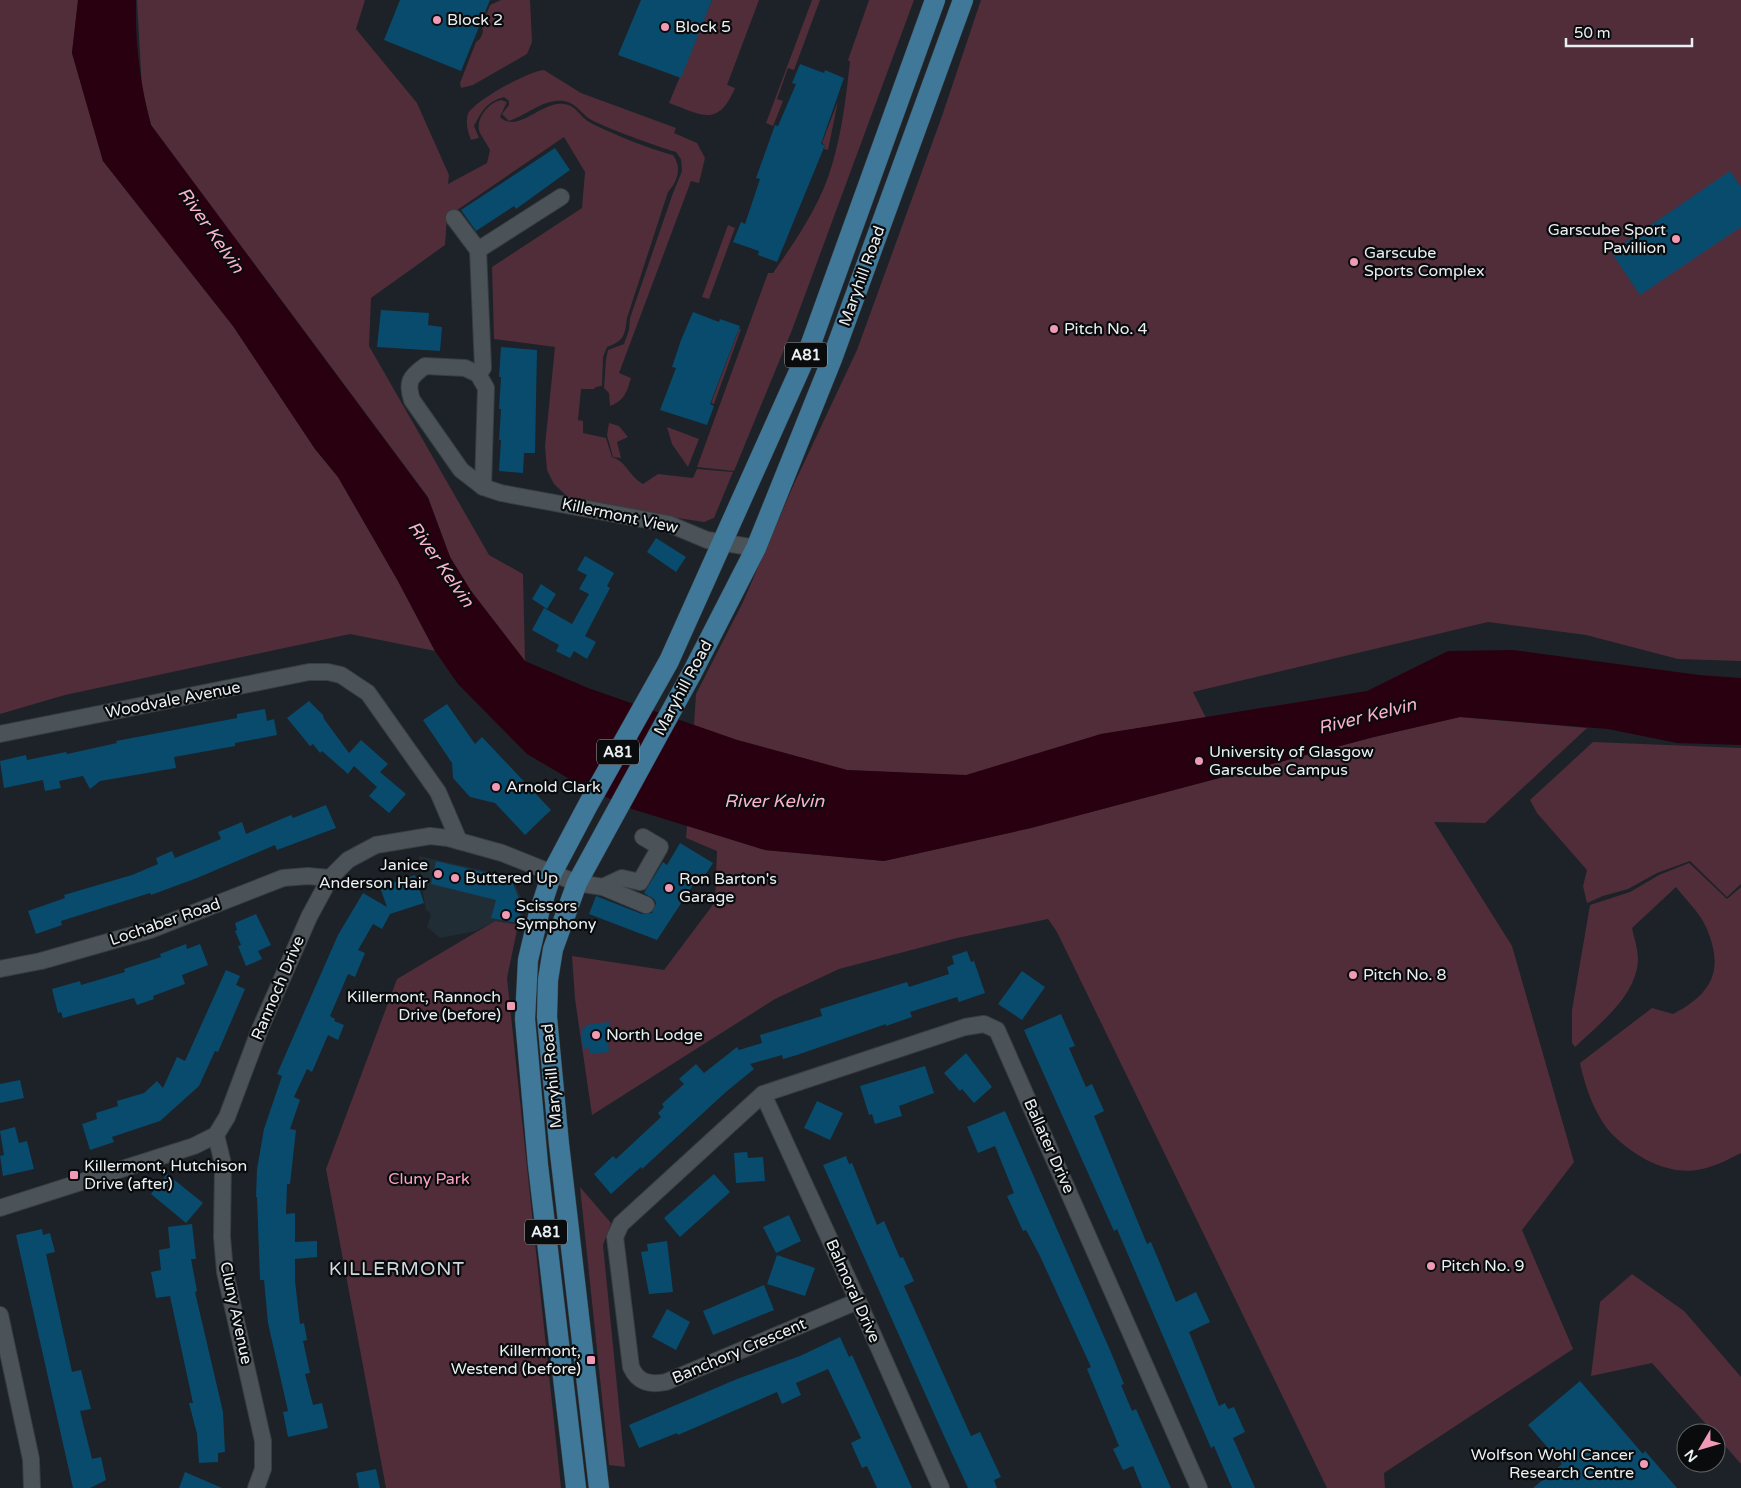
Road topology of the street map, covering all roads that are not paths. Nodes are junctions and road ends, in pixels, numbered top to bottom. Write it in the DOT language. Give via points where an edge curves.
graph roads {
  1 [pos="935,0"];
  2 [pos="964,0"];
  3 [pos="561,197"];
  4 [pos="454,218"];
  5 [pos="478,250"];
  6 [pos="478,374"];
  7 [pos="482,487"];
  8 [pos="721,543"];
  9 [pos="756,548"];
  10 [pos="669,661"];
  11 [pos="692,673"];
  12 [pos="0,734"];
  13 [pos="643,837"];
  14 [pos="460,841"];
  15 [pos="552,873"];
  16 [pos="330,878"];
  17 [pos="577,883"];
  18 [pos="603,887"];
  19 [pos="646,905"];
  20 [pos="0,969"];
  21 [pos="763,1094"];
  22 [pos="216,1136"];
  23 [pos="0,1208"];
  24 [pos="858,1301"];
  25 [pos="0,1315"];
  26 [pos="32,1488"];
  27 [pos="256,1488"];
  28 [pos="576,1488"];
  29 [pos="599,1488"];
  30 [pos="941,1488"];
  31 [pos="1199,1488"];
  1 -- 8 [label="main road, Maryhill Road / A81" via="809,349"];
  2 -- 9 [label="main road, Maryhill Road / A81" via="832,359"];
  3 -- 5 [label="street"];
  4 -- 5 [label="street"];
  5 -- 6 [label="street" via="483,368"];
  6 -- 7 [label="street" via="486,388"];
  6 -- 7 [label="street, Killermont View" via="465,368 425,366 410,379 408,388 412,400 461,470"];
  7 -- 8 [label="street, Killermont View" via="501,494 669,524"];
  8 -- 9 [label="street, Killermont View"];
  8 -- 10 [label="main road, Maryhill Road / A81"];
  9 -- 11 [label="main road, Maryhill Road / A81"];
  10 -- 11 [label="main road"];
  10 -- 15 [label="main road, Maryhill Road / A81"];
  11 -- 17 [label="main road, Maryhill Road / A81"];
  12 -- 14 [label="street, Woodvale Avenue" via="309,672 328,672 345,677 368,693 422,769 445,806"];
  13 -- 18 [label="street" via="660,847 640,882 622,878"];
  14 -- 15 [label="street, Rannoch Drive" via="508,855"];
  14 -- 16 [label="street, Rannoch Drive" via="430,836 376,845 348,860"];
  15 -- 17 [label="street, Rannoch Drive"];
  15 -- 28 [label="main road, Maryhill Road / A81" via="528,960 524,1019"];
  16 -- 20 [label="street, Lochaber Road" via="283,878 150,930 41,961"];
  16 -- 22 [label="street, Rannoch Drive" via="308,917 227,1117"];
  17 -- 18 [label="street, Rannoch Drive"];
  17 -- 29 [label="main road, Maryhill Road / A81" via="553,949 547,1017"];
  18 -- 19 [label="street"];
  21 -- 24 [label="street, Balmoral Drive"];
  21 -- 24 [label="street, Banchory Crescent" via="617,1230 615,1237 634,1374 647,1383 666,1382"];
  21 -- 31 [label="street, Ballater Drive" via="965,1027 984,1024 997,1030"];
  22 -- 23 [label="street" via="194,1146"];
  22 -- 27 [label="street, Cluny Avenue" via="223,1164 225,1272 263,1441 264,1469"];
  24 -- 30 [label="street, Balmoral Drive"];
  25 -- 26 [label="street" via="31,1459"];
}
